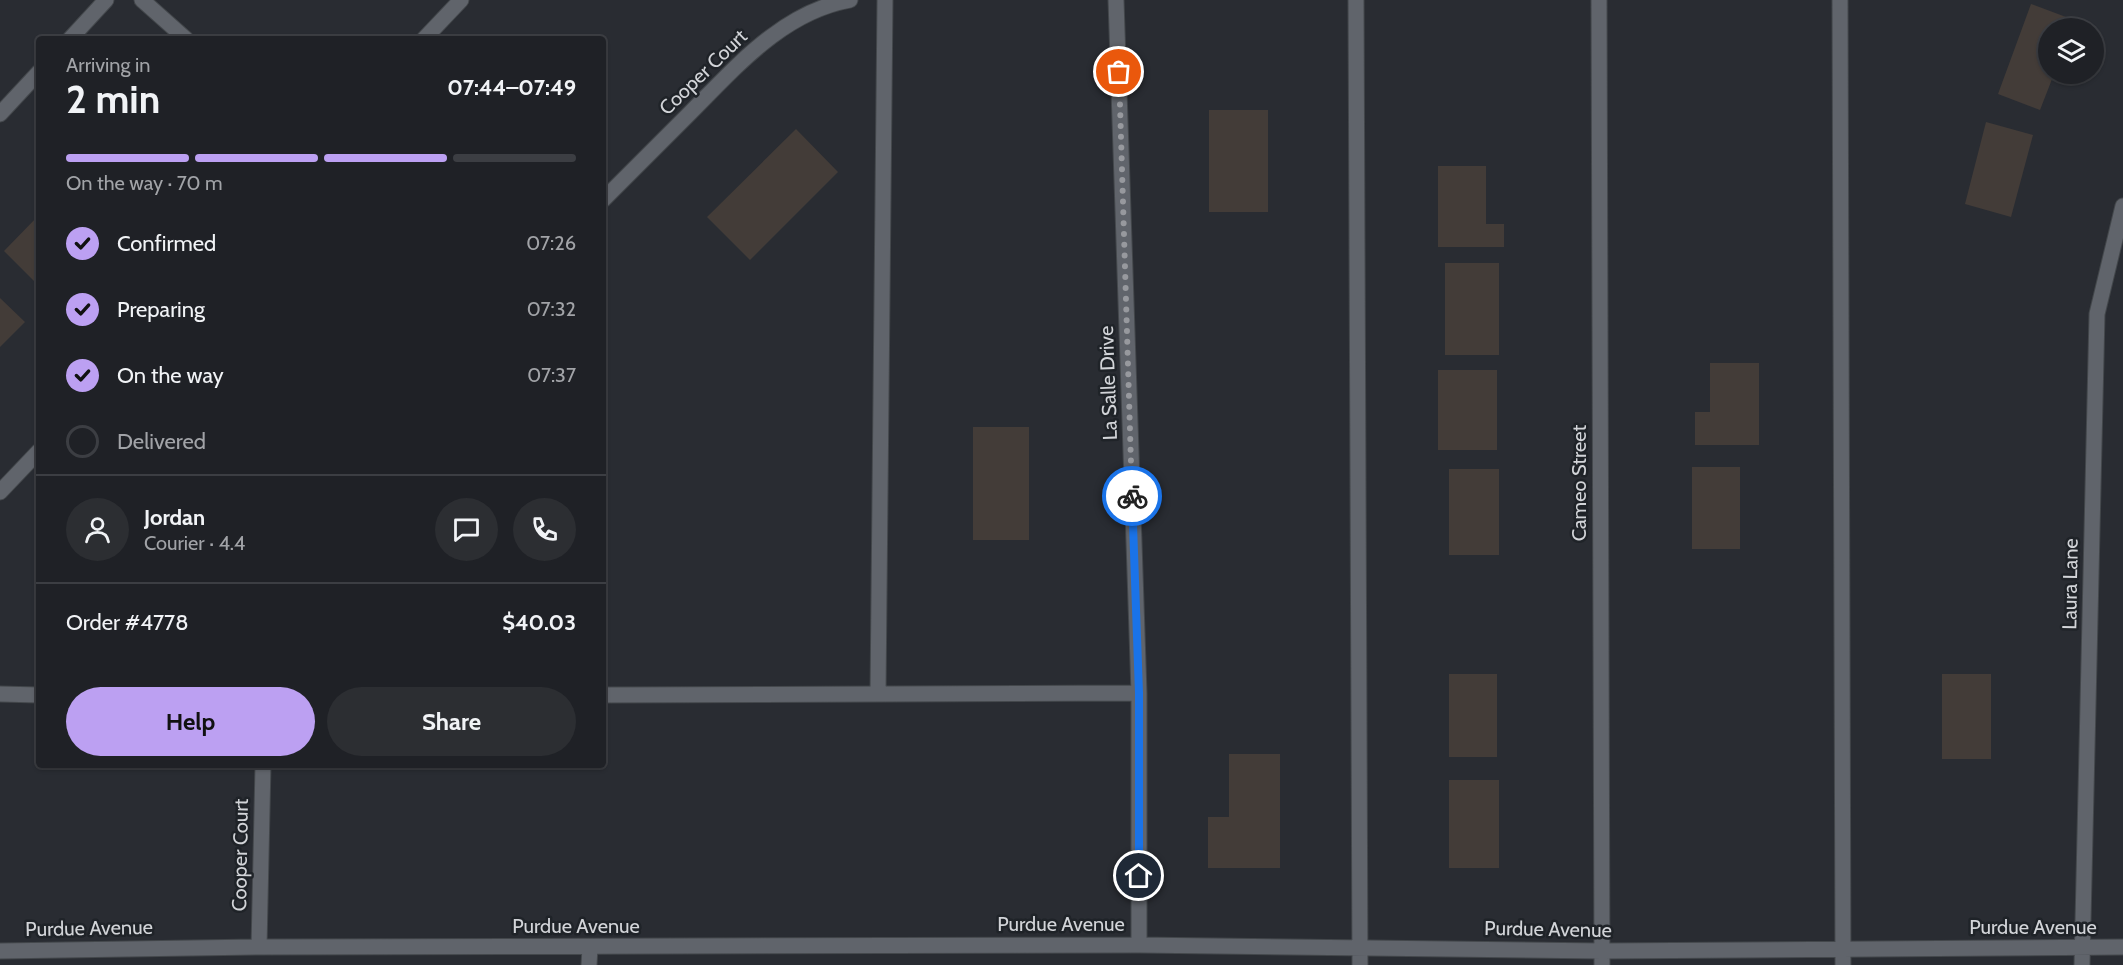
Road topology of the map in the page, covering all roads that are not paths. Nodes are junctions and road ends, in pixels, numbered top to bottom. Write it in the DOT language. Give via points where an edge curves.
graph roads {
  1 [pos="106,0"];
  2 [pos="142,0"];
  3 [pos="461,0"];
  4 [pos="850,0"];
  5 [pos="885,0"];
  6 [pos="1116,0"];
  7 [pos="1356,0"];
  8 [pos="1599,0"];
  9 [pos="1840,0"];
  10 [pos="73,36"];
  11 [pos="183,36"];
  12 [pos="427,36"];
  13 [pos="36,75"];
  14 [pos="0,114"];
  15 [pos="606,197"];
  16 [pos="2123,206"];
  17 [pos="36,454"];
  18 [pos="0,492"];
  19 [pos="1139,693"];
  20 [pos="0,694"];
  21 [pos="606,694"];
  22 [pos="878,694"];
  23 [pos="36,695"];
  24 [pos="263,768"];
  25 [pos="1139,945"];
  26 [pos="259,947"];
  27 [pos="590,947"];
  28 [pos="2082,947"];
  29 [pos="2123,947"];
  30 [pos="1360,948"];
  31 [pos="1843,949"];
  32 [pos="0,951"];
  33 [pos="1602,958"];
  34 [pos="590,965"];
  35 [pos="1360,965"];
  36 [pos="1843,965"];
  37 [pos="2082,965"];
  1 -- 10 [label="street"];
  2 -- 11 [label="street"];
  3 -- 12 [label="street"];
  4 -- 15 [label="street, Cooper Court" via="830,4 795,21 754,48"];
  5 -- 22 [label="street"];
  6 -- 19 [label="street, La Salle Drive"];
  7 -- 30 [label="street"];
  8 -- 33 [label="street, Cameo Street"];
  9 -- 31 [label="street"];
  13 -- 14 [label="street"];
  16 -- 28 [label="street, Laura Lane" via="2097,314"];
  17 -- 18 [label="street"];
  19 -- 22 [label="street"];
  19 -- 25 [label="street, La Salle Drive"];
  20 -- 23 [label="street"];
  21 -- 22 [label="street"];
  24 -- 26 [label="street, Cooper Court"];
  25 -- 27 [label="street, Purdue Avenue"];
  25 -- 30 [label="street, Purdue Avenue"];
  26 -- 27 [label="street, Purdue Avenue"];
  26 -- 32 [label="street, Purdue Avenue"];
  27 -- 34 [label="street"];
  28 -- 29 [label="street, Purdue Avenue"];
  28 -- 31 [label="street, Purdue Avenue"];
  28 -- 37 [label="street, Laura Lane"];
  30 -- 33 [label="street, Purdue Avenue"];
  30 -- 35 [label="street"];
  31 -- 33 [label="street, Purdue Avenue"];
  31 -- 36 [label="street"];
}
